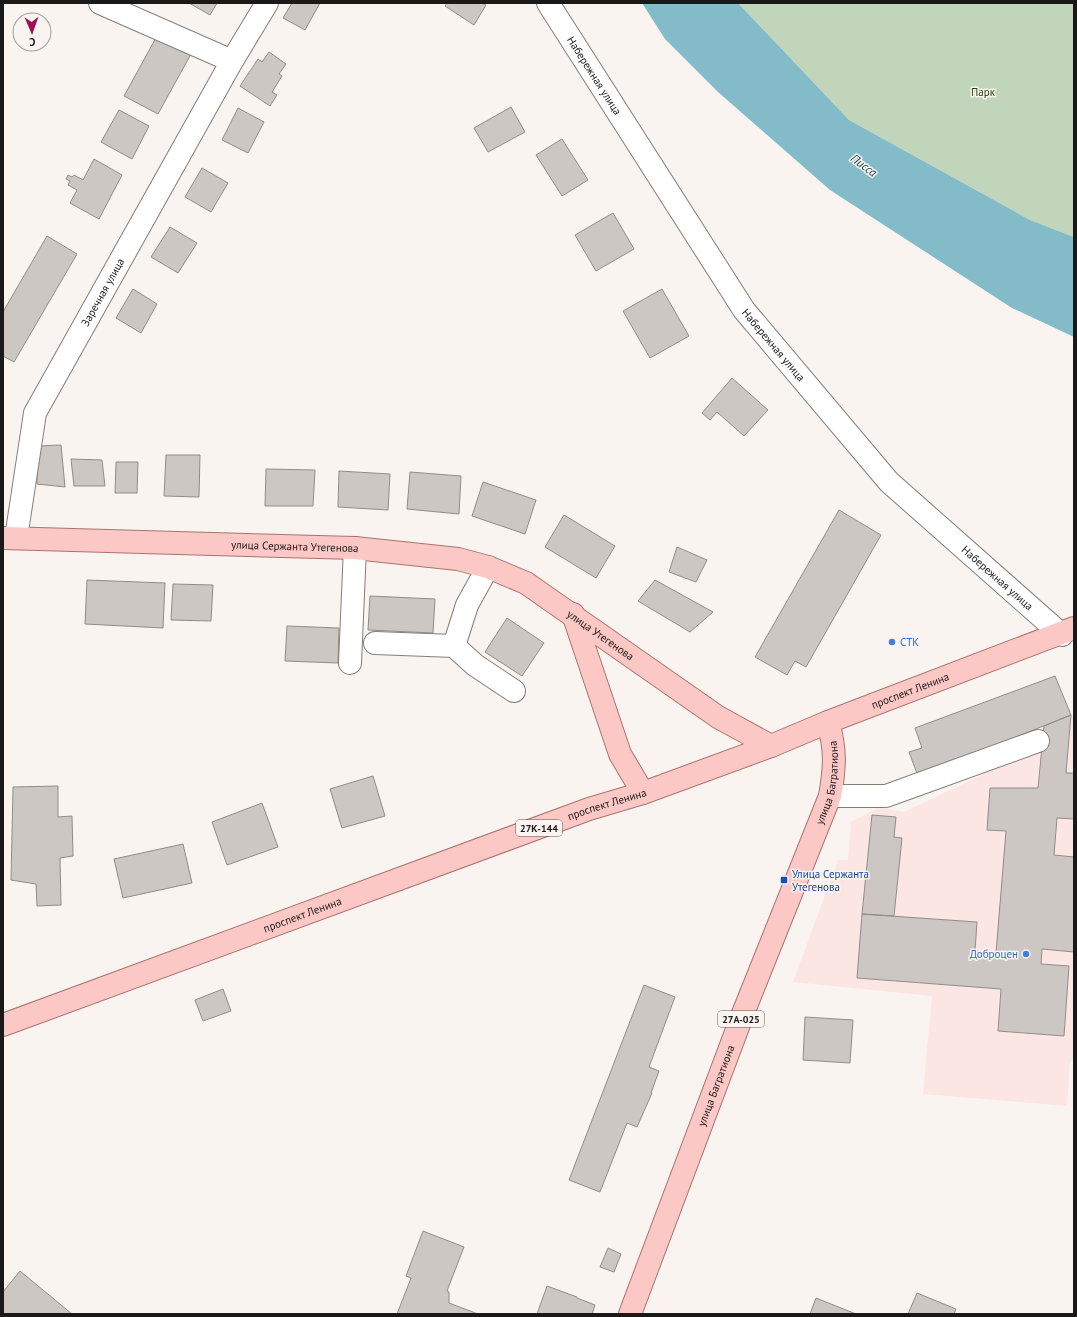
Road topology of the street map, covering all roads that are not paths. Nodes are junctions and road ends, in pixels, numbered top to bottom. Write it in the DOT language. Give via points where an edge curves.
graph roads {
  1 [pos="100,3"];
  2 [pos="268,3"];
  3 [pos="548,3"];
  4 [pos="232,61"];
  5 [pos="9,538"];
  6 [pos="355,548"];
  7 [pos="488,567"];
  8 [pos="573,614"];
  9 [pos="1068,632"];
  10 [pos="375,643"];
  11 [pos="454,646"];
  12 [pos="350,663"];
  13 [pos="514,690"];
  14 [pos="828,722"];
  15 [pos="1038,741"];
  16 [pos="771,746"];
  17 [pos="643,793"];
  18 [pos="830,796"];
  19 [pos="3,1025"];
  20 [pos="630,1314"];
  1 -- 4 [label="street"];
  2 -- 4 [label="street, Заречная улица"];
  3 -- 9 [label="street, Набережная улица" via="744,310 889,482"];
  4 -- 5 [label="street, Заречная улица" via="35,413"];
  5 -- 6 [label="main road, улица Сержанта Утегенова"];
  6 -- 7 [label="main road, улица Сержанта Утегенова" via="458,559"];
  6 -- 12 [label="street"];
  7 -- 8 [label="main road, улица Сержанта Утегенова" via="526,583"];
  7 -- 11 [label="street" via="467,604"];
  8 -- 16 [label="main road, улица Утегенова" via="718,717"];
  8 -- 17 [label="main road, улица Утегенова" via="620,754"];
  9 -- 14 [label="main road, проспект Ленина / 27К-144"];
  10 -- 11 [label="street"];
  11 -- 13 [label="street" via="475,665"];
  14 -- 16 [label="main road, проспект Ленина / 27К-144"];
  14 -- 18 [label="main road, улица Багратиона / 27А-025" via="834,744 834,774"];
  15 -- 18 [label="street" via="886,796"];
  16 -- 17 [label="main road, проспект Ленина / 27К-144"];
  17 -- 19 [label="main road, проспект Ленина / 27К-144" via="589,809"];
  18 -- 20 [label="main road, улица Багратиона / 27А-025" via="744,1011"];
}
